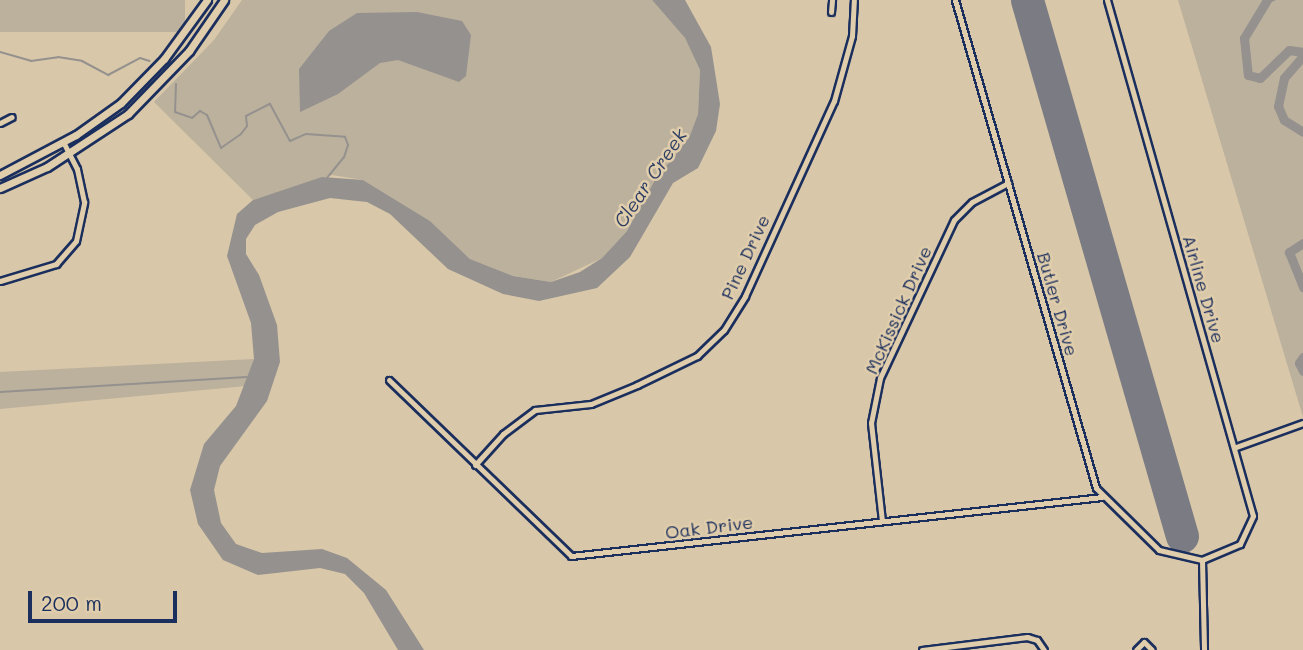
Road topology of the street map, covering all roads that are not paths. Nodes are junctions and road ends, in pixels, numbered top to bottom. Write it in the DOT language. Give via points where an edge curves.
graph roads {
  1 [pos="207,0"];
  2 [pos="225,0"];
  3 [pos="832,0"];
  4 [pos="854,0"];
  5 [pos="954,0"];
  6 [pos="1107,0"];
  7 [pos="831,12"];
  8 [pos="12,117"];
  9 [pos="0,123"];
  10 [pos="63,142"];
  11 [pos="69,154"];
  12 [pos="0,175"];
  13 [pos="1008,183"];
  14 [pos="0,188"];
  15 [pos="0,281"];
  16 [pos="389,380"];
  17 [pos="1303,423"];
  18 [pos="1236,447"];
  19 [pos="475,465"];
  20 [pos="1102,497"];
  21 [pos="882,521"];
  22 [pos="1202,560"];
  23 [pos="922,650"];
  24 [pos="1044,650"];
  25 [pos="1136,650"];
  26 [pos="1152,650"];
  27 [pos="1204,650"];
  1 -- 10 [label="main road" via="164,59 135,89"];
  2 -- 11 [label="main road" via="189,51 128,114"];
  3 -- 7 [label="street"];
  4 -- 19 [label="street, Pine Drive" via="852,36 834,101 745,296 724,330 697,356 637,385 591,404 535,410 503,434"];
  5 -- 13 [label="street, Butler Drive"];
  6 -- 18 [label="street, Airline Drive"];
  8 -- 9 [label="street"];
  10 -- 11 [label="street"];
  10 -- 12 [label="main road"];
  11 -- 14 [label="main road"];
  11 -- 15 [label="street" via="84,202 76,242 56,264"];
  13 -- 20 [label="street, Butler Drive"];
  13 -- 21 [label="street, McKissick Drive" via="972,202 954,220 880,378 871,424"];
  16 -- 19 [label="street, Oak Drive"];
  17 -- 18 [label="street"];
  18 -- 22 [label="street, Airline Drive" via="1251,505 1250,528 1240,544"];
  19 -- 21 [label="street, Oak Drive" via="571,556"];
  20 -- 21 [label="street, Oak Drive"];
  20 -- 22 [label="street" via="1159,550"];
  22 -- 27 [label="street"];
  23 -- 24 [label="street" via="1027,637 1037,640"];
  25 -- 26 [label="street" via="1144,642"];
}
